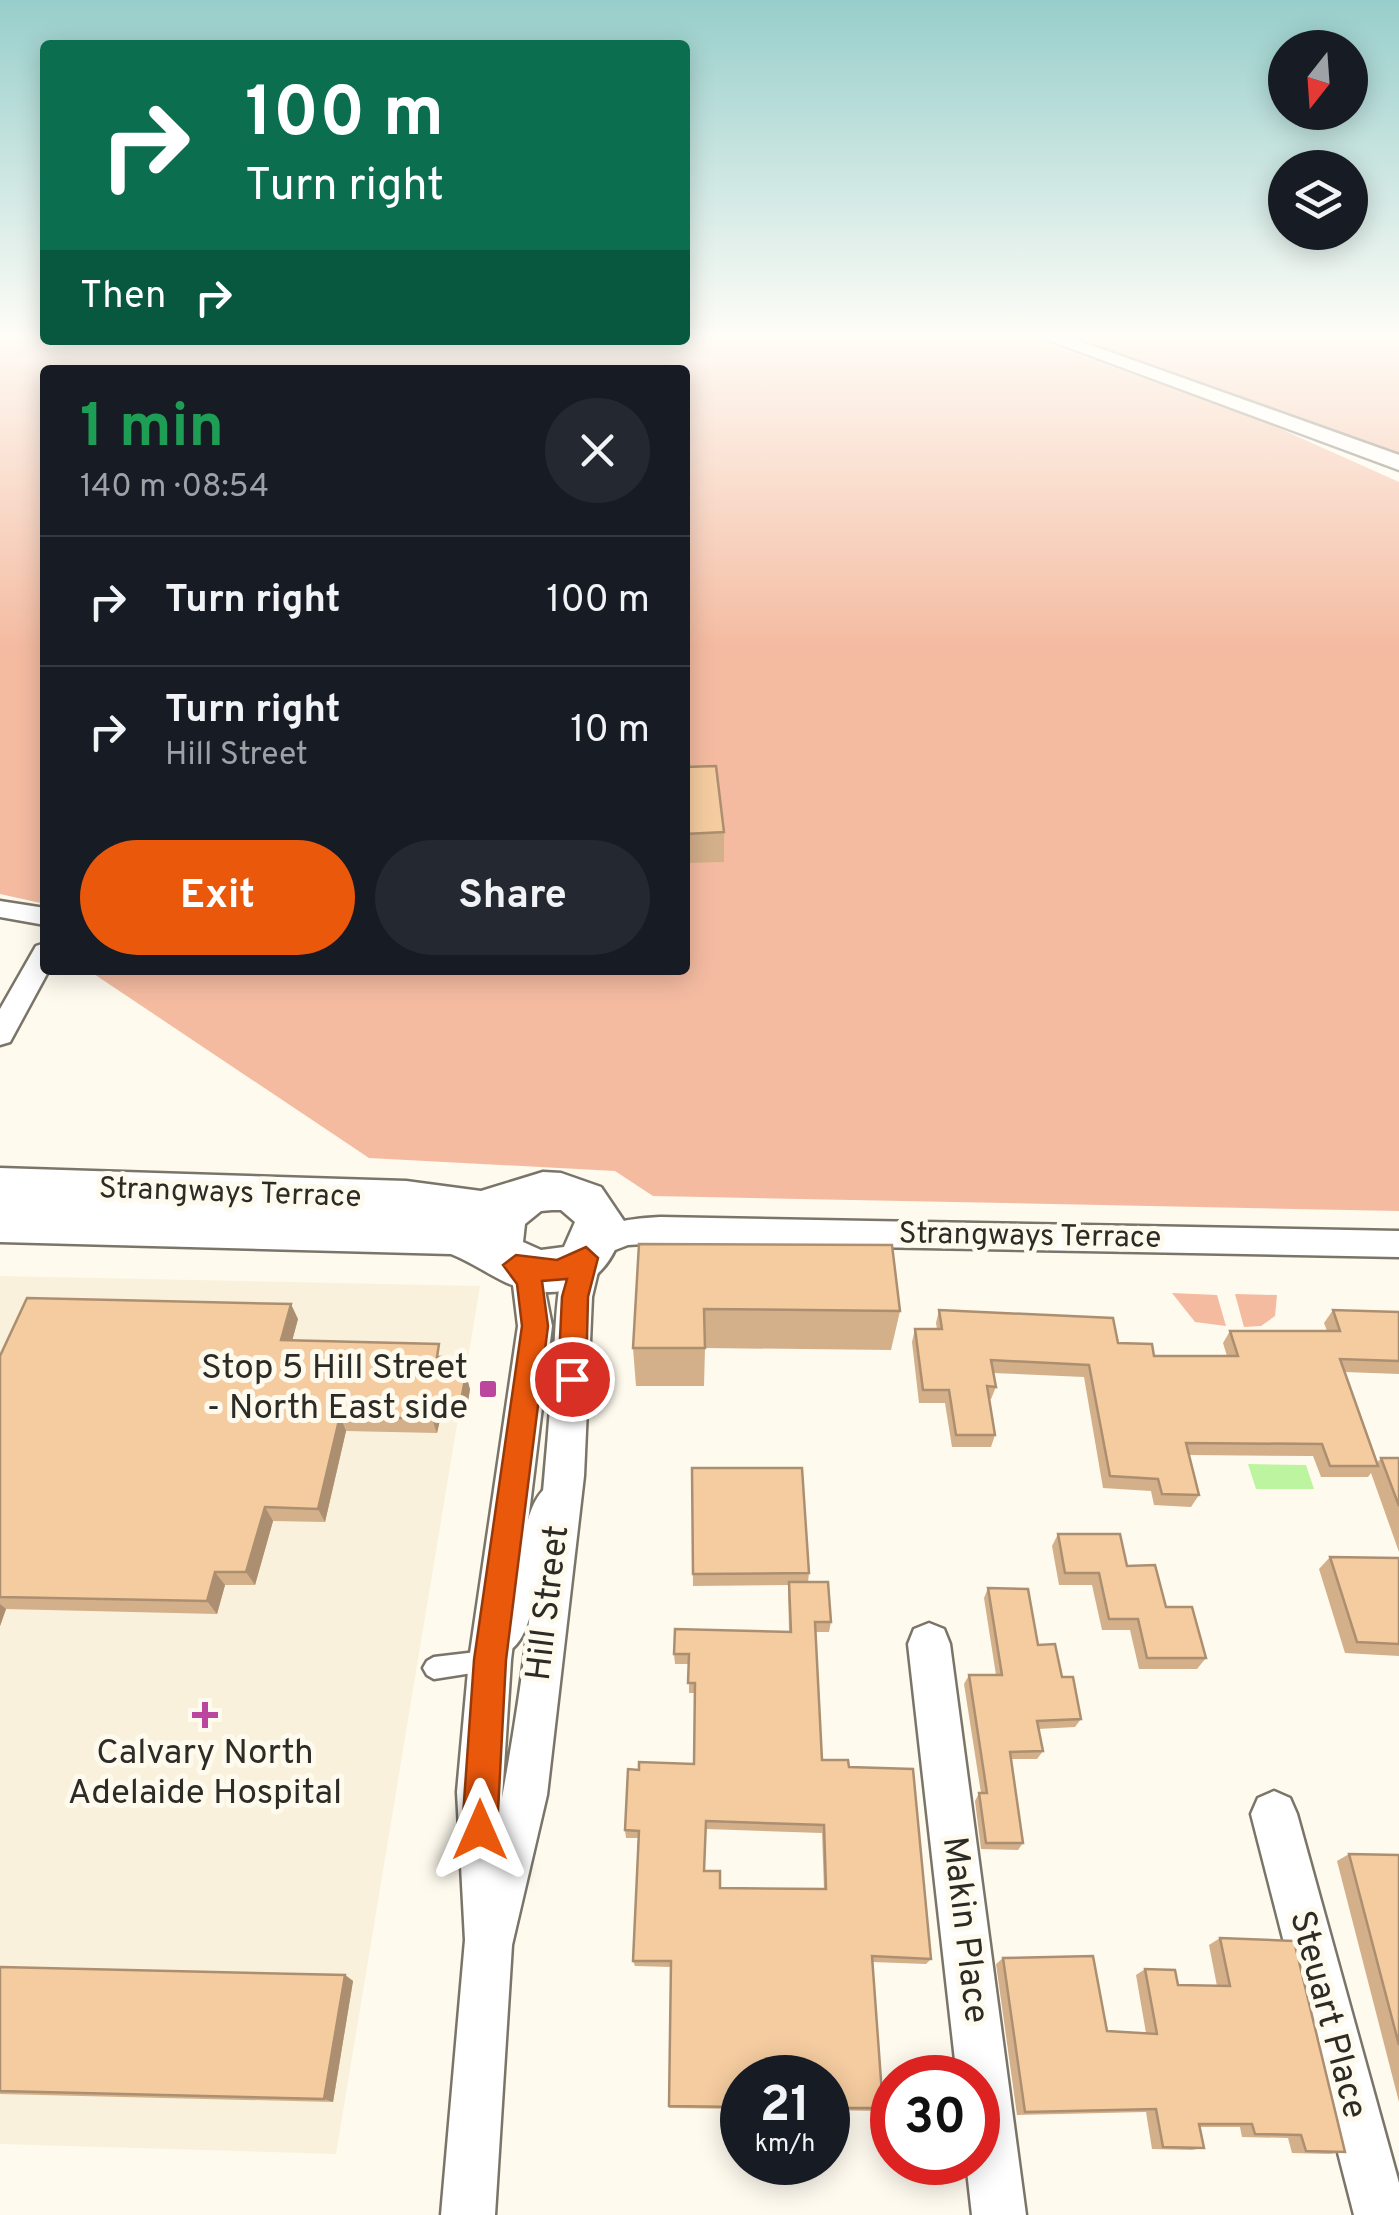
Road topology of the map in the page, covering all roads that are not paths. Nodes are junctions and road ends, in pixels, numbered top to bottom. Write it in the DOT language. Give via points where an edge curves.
graph roads {
  1 [pos="1336,440"];
  2 [pos="1399,463"];
  3 [pos="0,909"];
  4 [pos="40,915"];
  5 [pos="40,961"];
  6 [pos="0,1035"];
  7 [pos="0,1187"];
  8 [pos="518,1200"];
  9 [pos="128,1207"];
  10 [pos="328,1214"];
  11 [pos="0,1222"];
  12 [pos="592,1237"];
  13 [pos="1399,1244"];
  14 [pos="510,1260"];
  15 [pos="548,1410"];
  16 [pos="565,1476"];
  17 [pos="929,1644"];
  18 [pos="490,1660"];
  19 [pos="434,1668"];
  20 [pos="1274,1814"];
  21 [pos="488,1945"];
  22 [pos="468,2215"];
  23 [pos="1000,2215"];
  24 [pos="1381,2215"];
  1 -- 2 [label="street"];
  3 -- 4 [label="street"];
  5 -- 6 [label="street"];
  7 -- 9 [label="street, Strangways Terrace"];
  8 -- 10 [label="street, Strangways Terrace" via="481,1210 406,1200"];
  8 -- 12 [label="street" via="561,1190 584,1199"];
  8 -- 14 [label="street" via="498,1231"];
  9 -- 10 [label="street, Strangways Terrace"];
  9 -- 11 [label="street, Strangways Terrace"];
  10 -- 14 [label="street, Strangways Terrace" via="455,1234"];
  12 -- 13 [label="street, Strangways Terrace" via="660,1230"];
  12 -- 14 [label="street" via="560,1271 529,1271"];
  12 -- 15 [label="street, Hill Street"];
  14 -- 15 [label="street, Hill Street" via="530,1280"];
  15 -- 16 [label="street, Hill Street"];
  15 -- 18 [label="street, Hill Street"];
  16 -- 18 [label="lane" via="537,1512 525,1612"];
  16 -- 21 [label="street, Hill Street" via="525,1795"];
  17 -- 23 [label="street, Makin Place"];
  18 -- 19 [label="lane"];
  18 -- 21 [label="street, Hill Street" via="479,1792"];
  20 -- 24 [label="street, Steuart Place"];
  21 -- 22 [label="street, Hill Street"];
}
